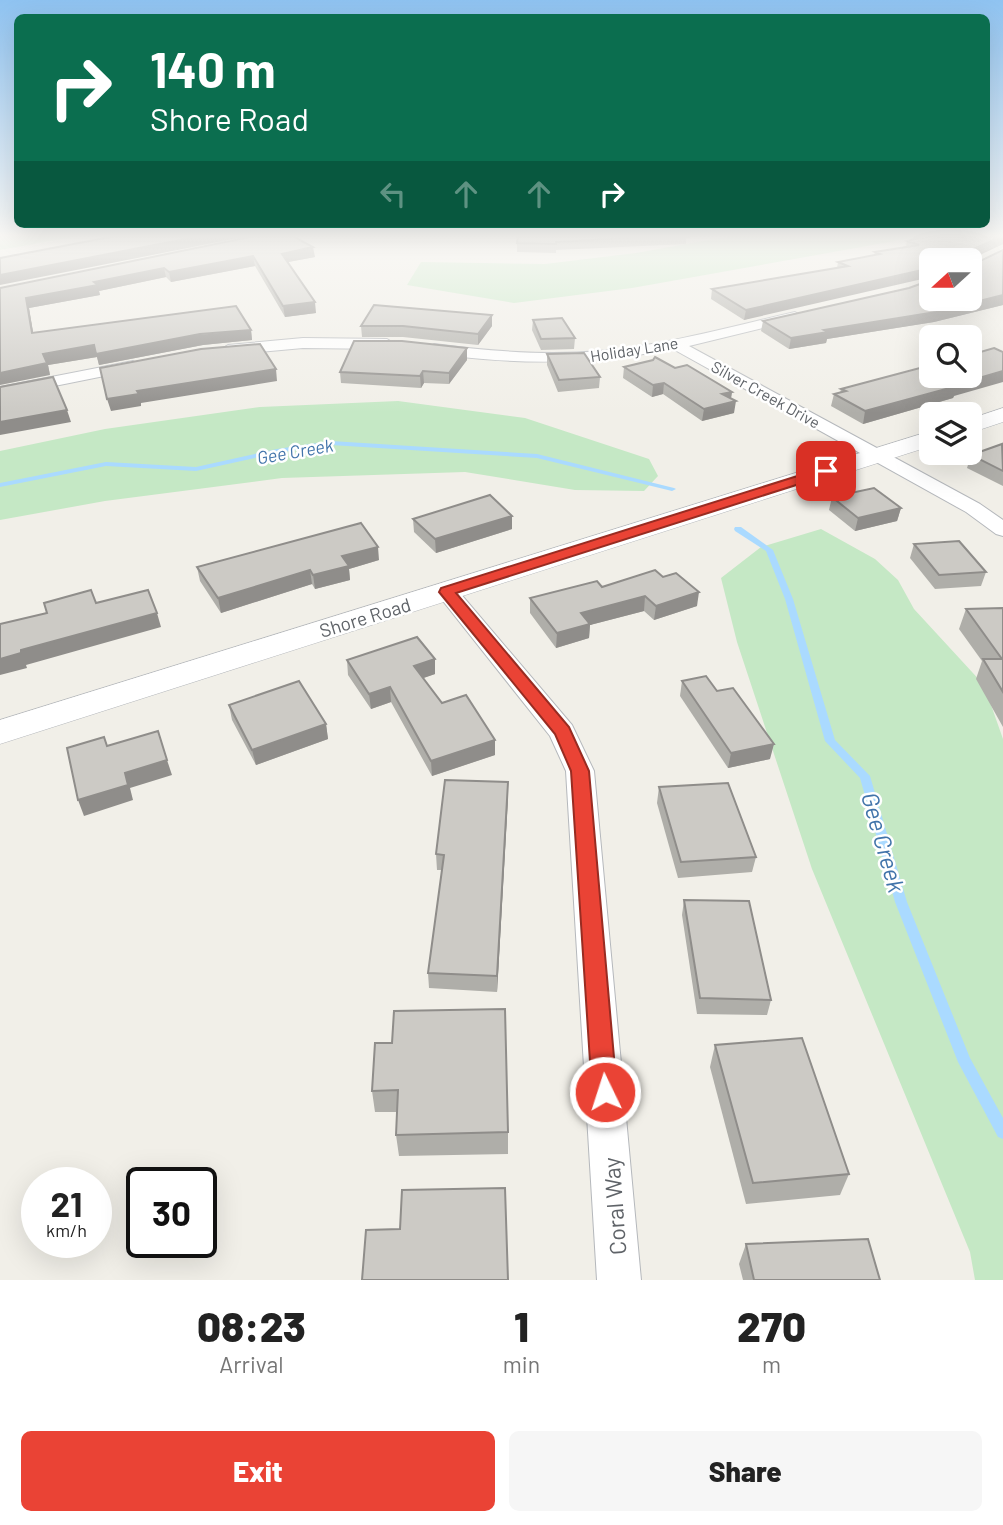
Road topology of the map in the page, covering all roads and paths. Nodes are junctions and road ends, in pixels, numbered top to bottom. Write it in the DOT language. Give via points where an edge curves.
graph roads {
  1 [pos="807,313"];
  2 [pos="674,344"];
  3 [pos="214,352"];
  4 [pos="149,363"];
  5 [pos="0,392"];
  6 [pos="1003,415"];
  7 [pos="982,422"];
  8 [pos="919,442"];
  9 [pos="877,455"];
  10 [pos="1003,530"];
  11 [pos="446,592"];
  12 [pos="0,732"];
  13 [pos="619,1280"];
  1 -- 2 [label="street, Holiday Lane"];
  2 -- 3 [label="street, Holiday Lane" via="558,358 303,342"];
  2 -- 9 [label="street, Silver Creek Drive"];
  4 -- 5 [label="street"];
  6 -- 7 [label="street"];
  8 -- 9 [label="street, Shore Road"];
  9 -- 10 [label="street, Silver Creek Drive" via="973,508"];
  9 -- 11 [label="street, Shore Road"];
  11 -- 12 [label="street, Shore Road"];
  11 -- 13 [label="street, Coral Way" via="562,732 580,771"];
}
